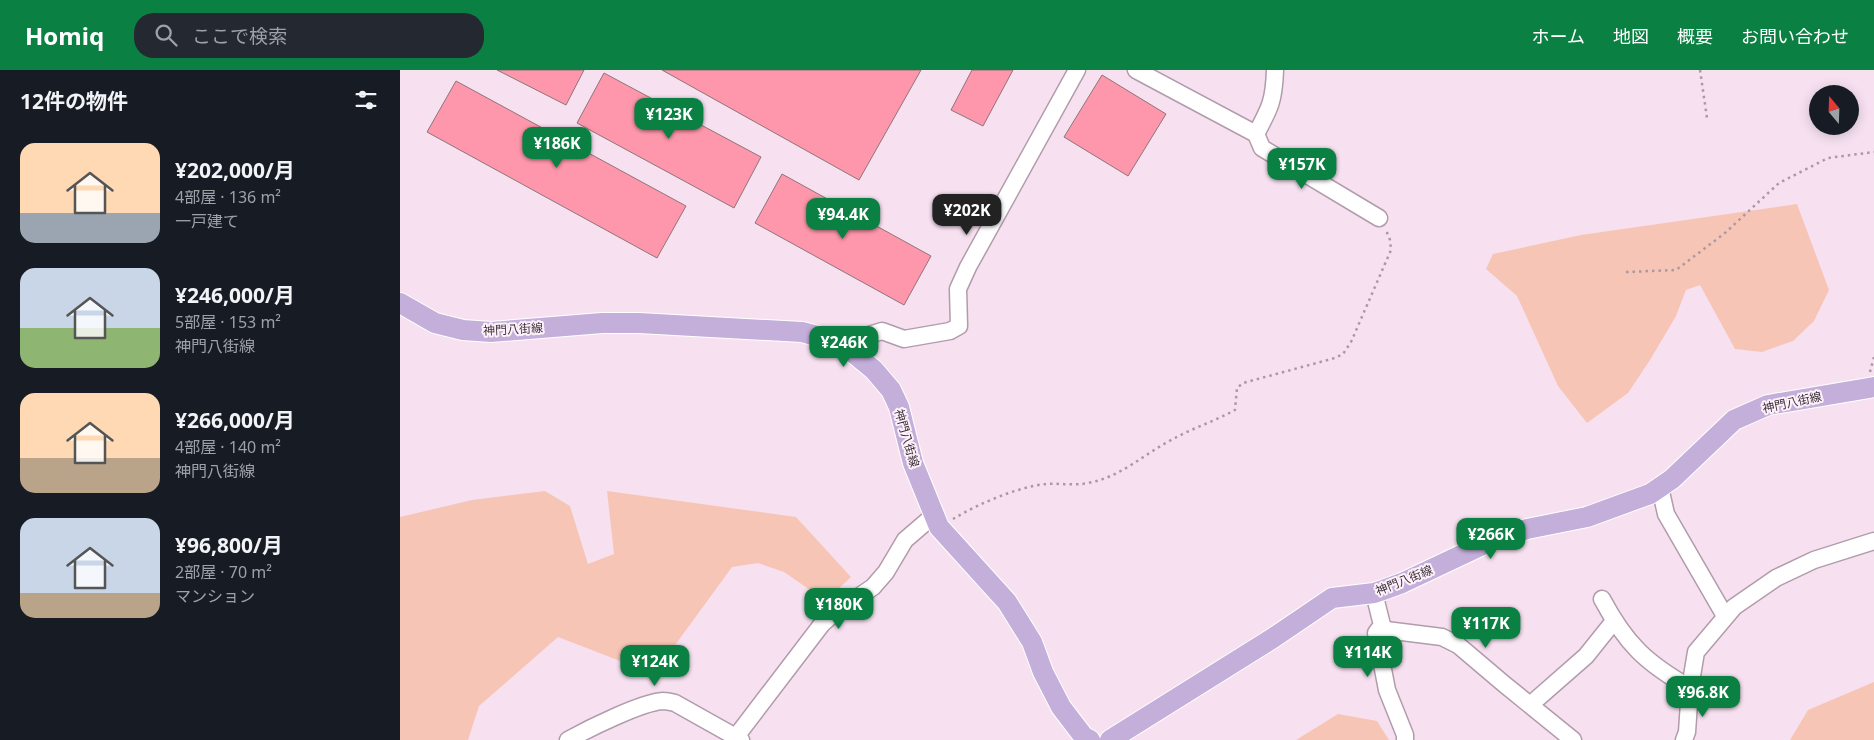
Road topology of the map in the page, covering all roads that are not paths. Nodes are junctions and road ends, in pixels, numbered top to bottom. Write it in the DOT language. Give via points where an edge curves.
graph roads {
  1 [pos="1077,70"];
  2 [pos="1136,70"];
  3 [pos="1275,70"];
  4 [pos="1256,134"];
  5 [pos="1379,218"];
  6 [pos="400,303"];
  7 [pos="851,351"];
  8 [pos="1874,387"];
  9 [pos="1660,488"];
  10 [pos="936,522"];
  11 [pos="1873,541"];
  12 [pos="1374,593"];
  13 [pos="1602,599"];
  14 [pos="1725,616"];
  15 [pos="1614,621"];
  16 [pos="1382,624"];
  17 [pos="1690,688"];
  18 [pos="1530,705"];
  19 [pos="738,739"];
  20 [pos="568,740"];
  21 [pos="1090,740"];
  22 [pos="1110,740"];
  23 [pos="1405,740"];
  24 [pos="1573,740"];
  25 [pos="1684,740"];
  1 -- 7 [label="street" via="958,288 959,326 950,331 904,339 882,331 866,336"];
  2 -- 4 [label="street"];
  3 -- 4 [label="street" via="1271,108"];
  4 -- 5 [label="street" via="1262,148"];
  6 -- 7 [label="main road, 神門八街線" via="435,323 463,330 491,332 640,323 802,332 832,340"];
  7 -- 10 [label="main road, 神門八街線" via="891,390 899,407 913,463"];
  8 -- 9 [label="main road, 神門八街線" via="1768,405 1734,420"];
  9 -- 12 [label="main road, 神門八街線" via="1587,517 1527,529 1491,541"];
  9 -- 14 [label="street" via="1666,514"];
  10 -- 19 [label="street" via="905,540 873,587 822,624"];
  10 -- 21 [label="main road, 神門八街線" via="1007,602 1032,642 1061,707 1084,737"];
  11 -- 14 [label="street" via="1814,560 1776,578 1739,602"];
  12 -- 16 [label="street"];
  12 -- 22 [label="main road, 神門八街線" via="1332,598"];
  13 -- 15 [label="street"];
  14 -- 17 [label="street" via="1696,652"];
  15 -- 17 [label="street" via="1635,649 1664,673"];
  15 -- 18 [label="street" via="1586,656"];
  16 -- 18 [label="street" via="1386,630 1442,637 1458,645"];
  16 -- 23 [label="street" via="1376,632 1387,690"];
  17 -- 25 [label="street"];
  18 -- 24 [label="street"];
  19 -- 20 [label="street" via="675,703 663,701 611,719"];
}
